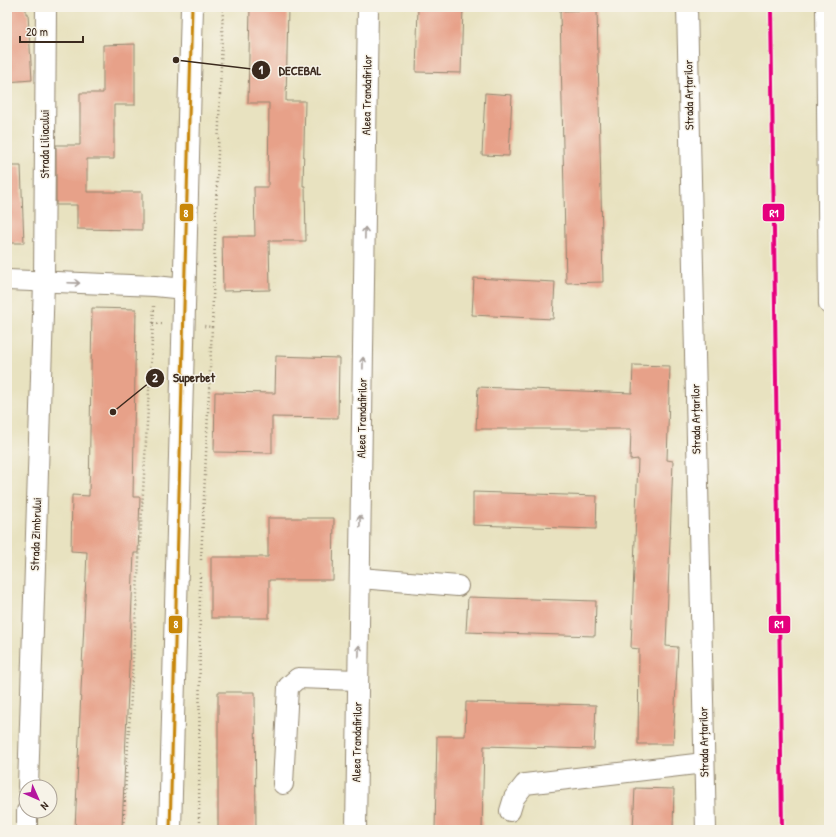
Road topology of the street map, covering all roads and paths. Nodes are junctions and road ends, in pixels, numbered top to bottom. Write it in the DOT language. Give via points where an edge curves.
graph roads {
  1 [pos="46,7"];
  2 [pos="192,7"];
  3 [pos="223,7"];
  4 [pos="368,7"];
  5 [pos="687,7"];
  6 [pos="826,7"];
  7 [pos="828,188"];
  8 [pos="7,280"];
  9 [pos="44,282"];
  10 [pos="155,286"];
  11 [pos="184,289"];
  12 [pos="829,304"];
  13 [pos="184,325"];
  14 [pos="212,327"];
  15 [pos="360,578"];
  16 [pos="458,586"];
  17 [pos="358,680"];
  18 [pos="704,763"];
  19 [pos="28,779"];
  20 [pos="283,784"];
  21 [pos="510,811"];
  22 [pos="27,819"];
  23 [pos="27,830"];
  24 [pos="124,830"];
  25 [pos="170,830"];
  26 [pos="199,830"];
  27 [pos="356,830"];
  28 [pos="706,830"];
  1 -- 9 [label="street, Strada Liliacului"];
  2 -- 11 [label="main road"];
  3 -- 14 [label="path"];
  15 -- 4 [label="street, Aleea Trandafirilor, one-way"];
  5 -- 18 [label="street, Strada Arțarilor"];
  6 -- 7 [label="street"];
  7 -- 12 [label="street"];
  8 -- 9 [label="street"];
  9 -- 10 [label="street, one-way"];
  9 -- 19 [label="street, Strada Zimbrului"];
  10 -- 11 [label="street"];
  10 -- 24 [label="path"];
  11 -- 13 [label="main road"];
  13 -- 14 [label="path"];
  13 -- 25 [label="main road"];
  14 -- 26 [label="path" via="200,566"];
  15 -- 16 [label="street"];
  17 -- 15 [label="street, Aleea Trandafirilor, one-way"];
  17 -- 20 [label="street" via="298,678 288,687"];
  17 -- 27 [label="street, Aleea Trandafirilor"];
  18 -- 21 [label="street" via="525,784 514,798"];
  18 -- 28 [label="street, Strada Arțarilor"];
  22 -- 23 [label="street"];
}
